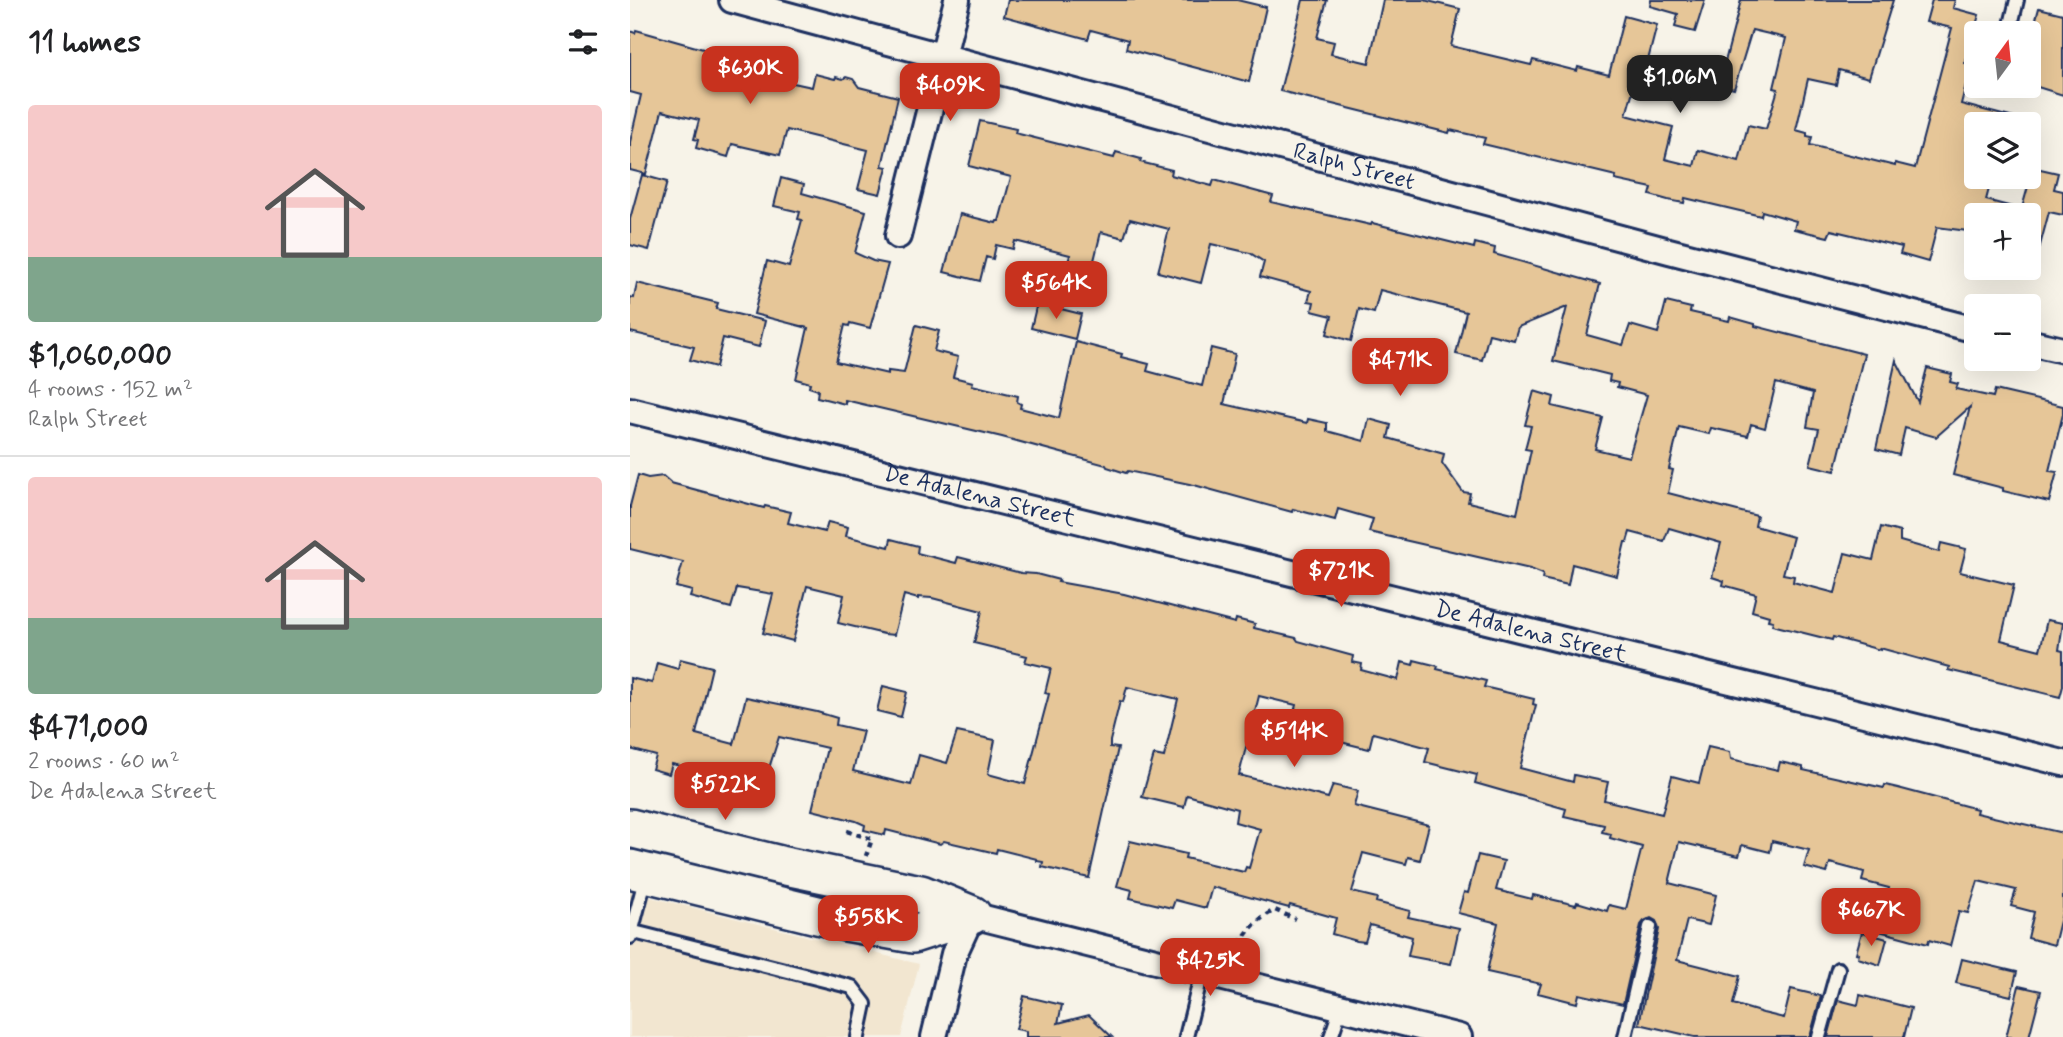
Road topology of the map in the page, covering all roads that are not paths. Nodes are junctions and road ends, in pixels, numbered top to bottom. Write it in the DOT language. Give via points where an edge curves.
graph roads {
  1 [pos="732,0"];
  2 [pos="957,0"];
  3 [pos="2017,0"];
  4 [pos="2012,21"];
  5 [pos="943,56"];
  6 [pos="898,236"];
  7 [pos="1964,327"];
  8 [pos="2041,345"];
  9 [pos="2063,350"];
  10 [pos="630,410"];
  11 [pos="2063,763"];
  12 [pos="645,852"];
  13 [pos="972,915"];
  14 [pos="1650,927"];
  15 [pos="630,933"];
  16 [pos="1838,969"];
  17 [pos="1202,972"];
  18 [pos="1341,1007"];
  19 [pos="858,1037"];
  20 [pos="934,1037"];
  21 [pos="1186,1037"];
  22 [pos="1331,1037"];
  23 [pos="1459,1037"];
  24 [pos="1625,1037"];
  25 [pos="1819,1037"];
  1 -- 5 [label="street, Ralph Street"];
  2 -- 5 [label="street"];
  3 -- 4 [label="lane"];
  5 -- 6 [label="street"];
  5 -- 7 [label="street, Ralph Street"];
  8 -- 9 [label="street"];
  10 -- 11 [label="street, De Adalena Street"];
  12 -- 13 [label="street" via="771,862 921,894"];
  12 -- 15 [label="lane"];
  13 -- 17 [label="street"];
  13 -- 20 [label="street" via="954,954"];
  14 -- 24 [label="lane"];
  15 -- 19 [label="lane" via="852,987 865,1004"];
  16 -- 25 [label="lane"];
  17 -- 18 [label="street"];
  17 -- 21 [label="lane"];
  18 -- 22 [label="lane"];
  18 -- 23 [label="street"];
}
